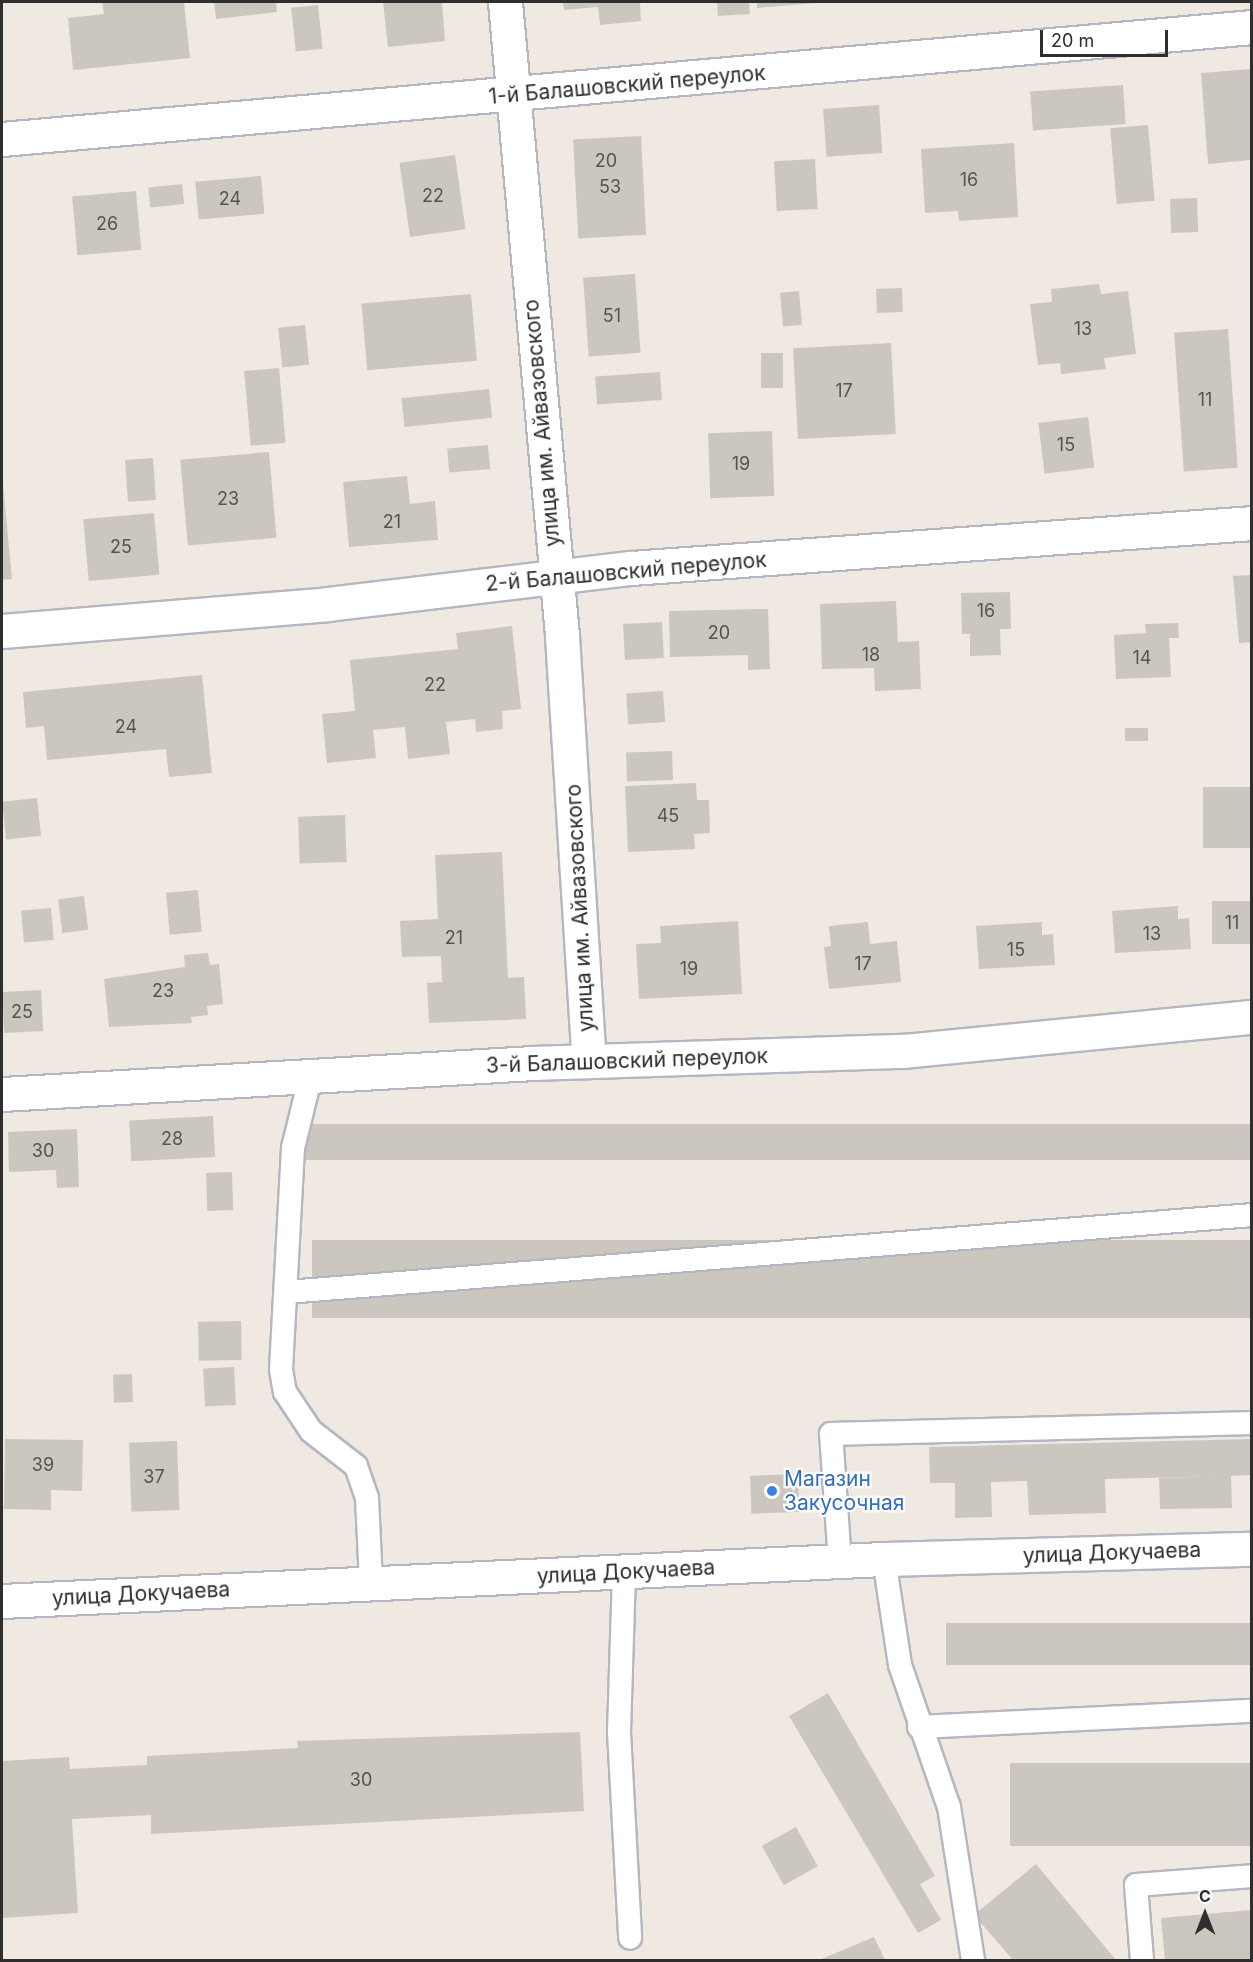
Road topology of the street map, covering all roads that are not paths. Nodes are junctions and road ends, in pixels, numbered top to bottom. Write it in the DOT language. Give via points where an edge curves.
graph roads {
  1 [pos="505,2"];
  2 [pos="1251,27"];
  3 [pos="512,95"];
  4 [pos="2,139"];
  5 [pos="1251,523"];
  6 [pos="557,577"];
  7 [pos="2,631"];
  8 [pos="1251,1017"];
  9 [pos="589,1061"];
  10 [pos="311,1076"];
  11 [pos="2,1094"];
  12 [pos="1251,1215"];
  13 [pos="286,1292"];
  14 [pos="1251,1423"];
  15 [pos="1251,1549"];
  16 [pos="884,1559"];
  17 [pos="840,1562"];
  18 [pos="624,1573"];
  19 [pos="371,1584"];
  20 [pos="2,1600"];
  21 [pos="1251,1711"];
  22 [pos="919,1727"];
  23 [pos="1251,1876"];
  24 [pos="630,1938"];
  25 [pos="973,1960"];
  26 [pos="1142,1960"];
  1 -- 3 [label="street, улица им. Айвазовского"];
  2 -- 3 [label="street, 1-й Балашовский переулок"];
  3 -- 4 [label="street, 1-й Балашовский переулок"];
  3 -- 6 [label="street, улица им. Айвазовского"];
  5 -- 6 [label="street, 2-й Балашовский переулок"];
  6 -- 7 [label="street, 2-й Балашовский переулок" via="328,604"];
  6 -- 9 [label="street, улица им. Айвазовского"];
  8 -- 9 [label="street, 3-й Балашовский переулок" via="903,1051"];
  9 -- 10 [label="street, 3-й Балашовский переулок"];
  10 -- 11 [label="street, 3-й Балашовский переулок"];
  10 -- 13 [label="lane" via="293,1148"];
  12 -- 13 [label="lane"];
  13 -- 19 [label="lane" via="285,1392 311,1431 356,1466 367,1498"];
  14 -- 17 [label="lane" via="831,1434"];
  15 -- 16 [label="street, улица Докучаева"];
  16 -- 17 [label="street, улица Докучаева"];
  16 -- 22 [label="lane" via="900,1665"];
  17 -- 18 [label="street, улица Докучаева"];
  18 -- 19 [label="street, улица Докучаева"];
  18 -- 24 [label="lane" via="619,1732"];
  19 -- 20 [label="street, улица Докучаева"];
  21 -- 22 [label="lane"];
  22 -- 25 [label="lane" via="949,1808"];
  23 -- 26 [label="lane" via="1136,1885"];
}
